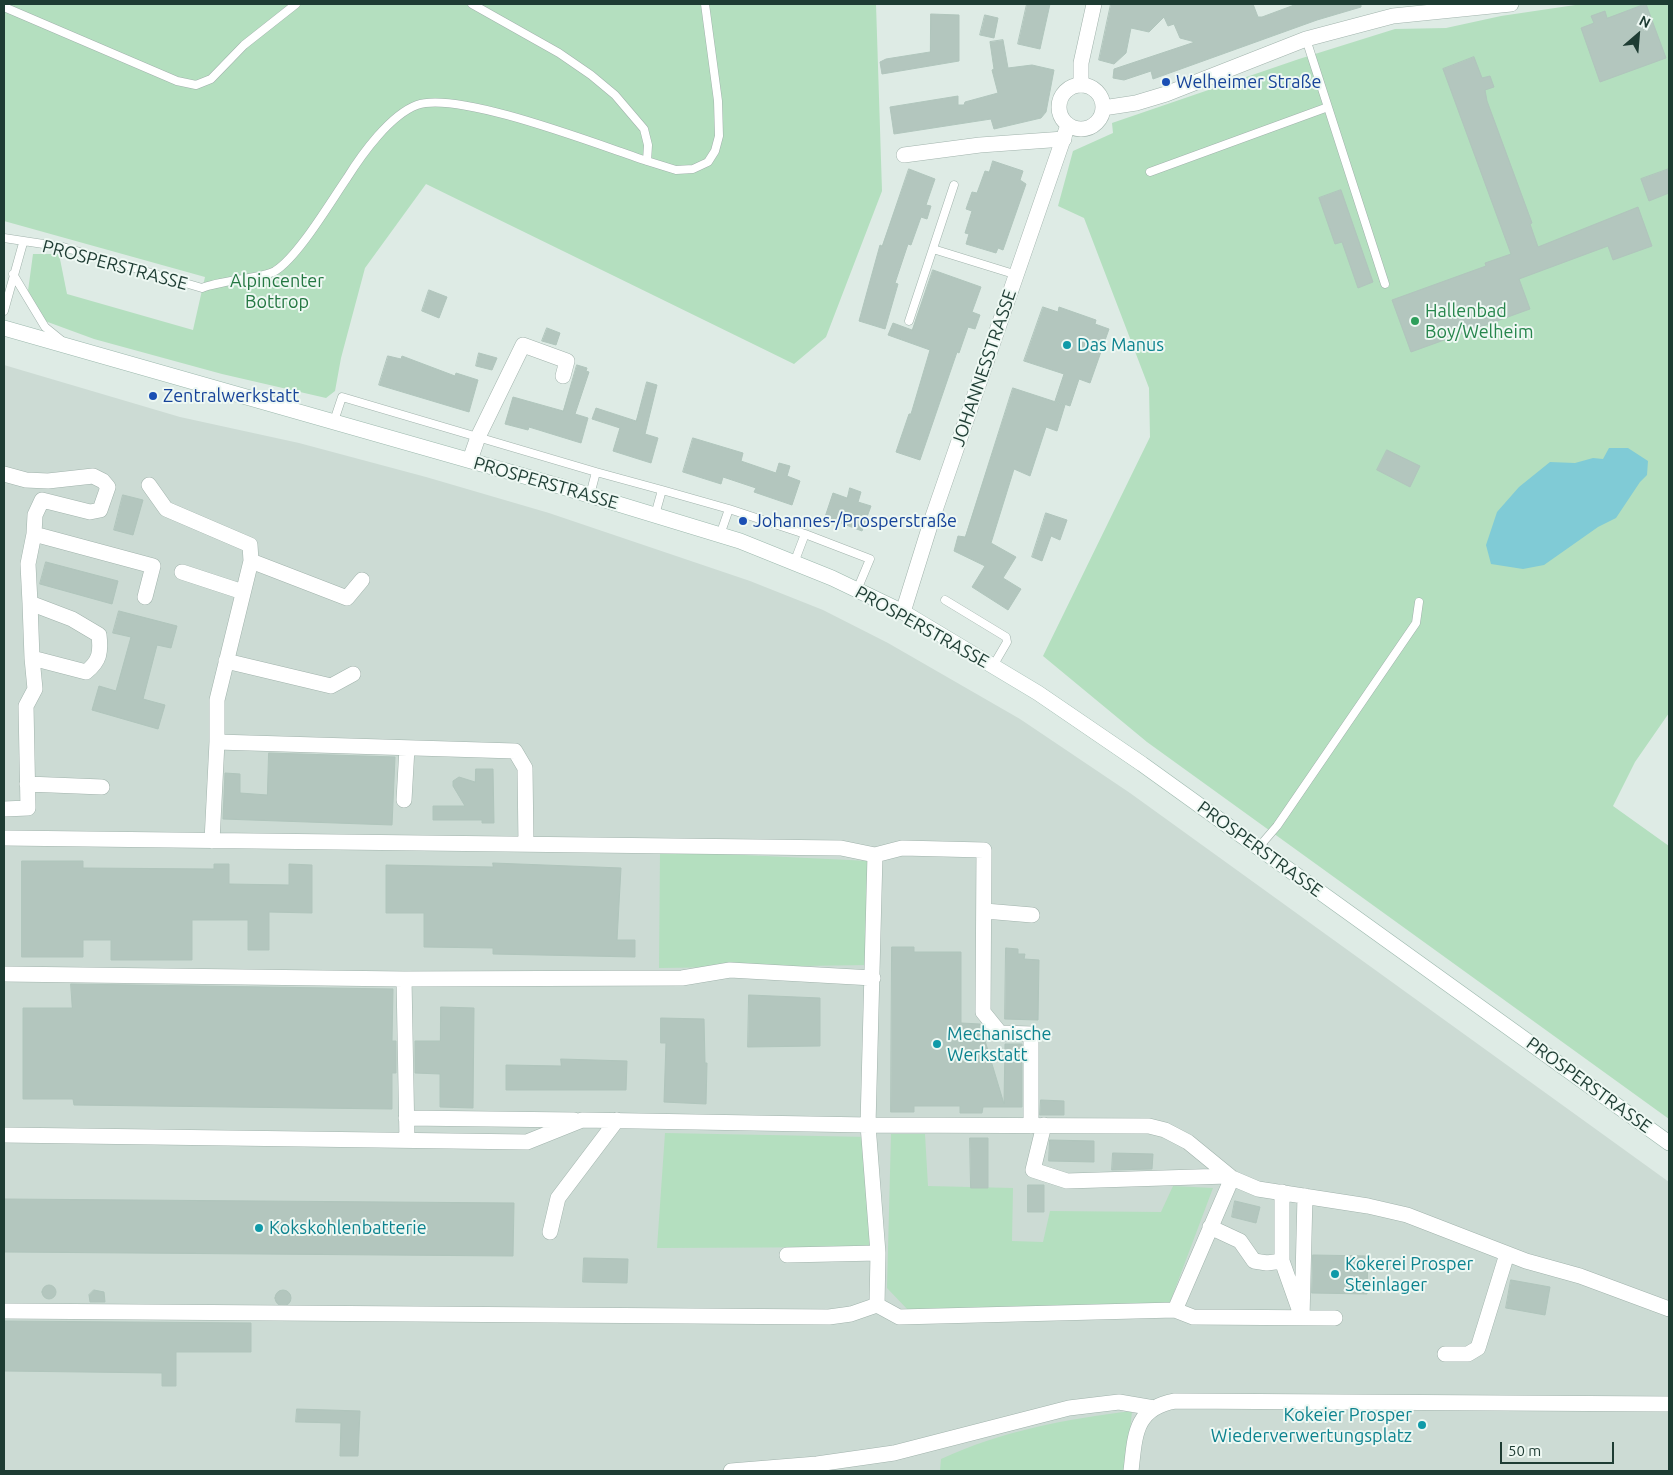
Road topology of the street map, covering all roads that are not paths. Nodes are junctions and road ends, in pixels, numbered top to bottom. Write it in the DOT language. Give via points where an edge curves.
graph roads {
  1 [pos="296,4"];
  2 [pos="472,4"];
  3 [pos="705,4"];
  4 [pos="1094,4"];
  5 [pos="1511,4"];
  6 [pos="4,7"];
  7 [pos="1306,40"];
  8 [pos="1081,85"];
  9 [pos="1328,107"];
  10 [pos="1103,108"];
  11 [pos="1066,132"];
  12 [pos="904,155"];
  13 [pos="647,161"];
  14 [pos="1150,172"];
  15 [pos="954,185"];
  16 [pos="4,238"];
  17 [pos="23,242"];
  18 [pos="933,249"];
  19 [pos="14,274"];
  20 [pos="1017,275"];
  21 [pos="1384,284"];
  22 [pos="4,311"];
  23 [pos="909,321"];
  24 [pos="4,328"];
  25 [pos="73,348"];
  26 [pos="563,376"];
  27 [pos="334,421"];
  28 [pos="478,437"];
  29 [pos="470,460"];
  30 [pos="596,472"];
  31 [pos="4,474"];
  32 [pos="149,485"];
  33 [pos="662,490"];
  34 [pos="590,495"];
  35 [pos="729,508"];
  36 [pos="655,515"];
  37 [pos="34,534"];
  38 [pos="805,534"];
  39 [pos="720,536"];
  40 [pos="251,561"];
  41 [pos="794,563"];
  42 [pos="182,572"];
  43 [pos="362,580"];
  44 [pos="857,590"];
  45 [pos="243,592"];
  46 [pos="145,597"];
  47 [pos="945,600"];
  48 [pos="1419,602"];
  49 [pos="30,603"];
  50 [pos="903,612"];
  51 [pos="32,658"];
  52 [pos="226,661"];
  53 [pos="993,666"];
  54 [pos="353,674"];
  55 [pos="217,742"];
  56 [pos="407,748"];
  57 [pos="27,784"];
  58 [pos="102,786"];
  59 [pos="404,800"];
  60 [pos="4,809"];
  61 [pos="4,838"];
  62 [pos="212,841"];
  63 [pos="526,844"];
  64 [pos="1258,848"];
  65 [pos="875,854"];
  66 [pos="985,911"];
  67 [pos="1032,915"];
  68 [pos="4,974"];
  69 [pos="873,978"];
  70 [pos="404,979"];
  71 [pos="406,1118"];
  72 [pos="582,1120"];
  73 [pos="617,1120"];
  74 [pos="868,1125"];
  75 [pos="1037,1125"];
  76 [pos="4,1135"];
  77 [pos="407,1140"];
  78 [pos="1669,1143"];
  79 [pos="1230,1177"];
  80 [pos="1282,1192"];
  81 [pos="1305,1196"];
  82 [pos="1210,1227"];
  83 [pos="550,1232"];
  84 [pos="878,1253"];
  85 [pos="1506,1254"];
  86 [pos="787,1255"];
  87 [pos="1282,1261"];
  88 [pos="877,1305"];
  89 [pos="1669,1309"];
  90 [pos="1174,1310"];
  91 [pos="4,1311"];
  92 [pos="1302,1318"];
  93 [pos="1335,1318"];
  94 [pos="1445,1354"];
  95 [pos="1669,1404"];
  96 [pos="1154,1408"];
  97 [pos="731,1471"];
  98 [pos="1132,1471"];
  1 -- 6 [label="lane" via="244,45 211,79 196,85 177,81"];
  2 -- 13 [label="lane" via="559,54 615,95 644,129"];
  3 -- 13 [label="lane, PROSPERSTRASSE" via="718,101 719,136 715,150 708,162 693,169 676,170"];
  4 -- 8 [label="street" via="1081,63"];
  5 -- 7 [label="street" via="1393,16"];
  7 -- 9 [label="lane"];
  7 -- 10 [label="street" via="1166,94"];
  8 -- 10 [label="street" via="1097,92"];
  8 -- 11 [label="street" via="1068,90 1060,101"];
  9 -- 14 [label="lane"];
  9 -- 21 [label="lane"];
  10 -- 11 [label="street" via="1102,116 1091,127"];
  11 -- 12 [label="street"];
  11 -- 20 [label="street, JOHANNESSTRASSE"];
  13 -- 17 [label="lane, PROSPERSTRASSE" via="472,106 437,101 404,112 380,135 300,246 275,271 216,282 202,288 63,248"];
  15 -- 18 [label="lane"];
  16 -- 17 [label="lane, PROSPERSTRASSE"];
  17 -- 19 [label="lane"];
  18 -- 20 [label="lane"];
  18 -- 23 [label="lane"];
  19 -- 22 [label="lane"];
  19 -- 25 [label="lane" via="44,327"];
  20 -- 50 [label="street, JOHANNESSTRASSE"];
  24 -- 25 [label="street, PROSPERSTRASSE"];
  25 -- 27 [label="street, PROSPERSTRASSE"];
  26 -- 28 [label="street" via="567,361 524,345"];
  27 -- 28 [label="lane" via="342,397"];
  27 -- 29 [label="street, PROSPERSTRASSE"];
  28 -- 29 [label="street"];
  28 -- 30 [label="lane"];
  29 -- 34 [label="street, PROSPERSTRASSE"];
  30 -- 33 [label="lane"];
  30 -- 34 [label="lane"];
  31 -- 37 [label="street" via="48,482 93,476 108,487 100,510 90,512 42,500 35,515"];
  32 -- 40 [label="street" via="166,508 250,545"];
  33 -- 35 [label="lane"];
  33 -- 36 [label="lane"];
  34 -- 36 [label="street, PROSPERSTRASSE"];
  35 -- 38 [label="lane"];
  35 -- 39 [label="lane"];
  36 -- 39 [label="street, PROSPERSTRASSE"];
  37 -- 46 [label="street" via="152,566"];
  37 -- 49 [label="street" via="28,564"];
  38 -- 41 [label="lane"];
  38 -- 44 [label="lane" via="870,559"];
  39 -- 41 [label="street, PROSPERSTRASSE"];
  40 -- 43 [label="street" via="347,598"];
  40 -- 45 [label="street"];
  41 -- 44 [label="street, PROSPERSTRASSE"];
  42 -- 45 [label="street"];
  44 -- 50 [label="street, PROSPERSTRASSE"];
  45 -- 52 [label="street"];
  47 -- 53 [label="lane" via="1006,637 1007,642"];
  48 -- 64 [label="lane" via="1416,623 1277,826"];
  49 -- 51 [label="street"];
  49 -- 51 [label="street" via="72,619 99,635 100,646 96,664 86,672"];
  50 -- 53 [label="street, PROSPERSTRASSE"];
  51 -- 57 [label="street" via="35,689 26,706"];
  52 -- 54 [label="street" via="331,686"];
  52 -- 55 [label="street" via="217,700"];
  53 -- 64 [label="street, PROSPERSTRASSE" via="1038,693"];
  55 -- 56 [label="street"];
  55 -- 62 [label="street"];
  56 -- 59 [label="street"];
  56 -- 63 [label="street" via="515,751 525,768"];
  57 -- 58 [label="street"];
  57 -- 60 [label="street" via="28,808"];
  61 -- 62 [label="street"];
  62 -- 63 [label="street"];
  63 -- 65 [label="street" via="841,848"];
  64 -- 78 [label="street, PROSPERSTRASSE"];
  65 -- 66 [label="street" via="902,848 984,850"];
  65 -- 69 [label="street"];
  66 -- 67 [label="street"];
  66 -- 75 [label="street" via="984,1012 1000,1033 1031,1034"];
  68 -- 70 [label="street"];
  69 -- 70 [label="street" via="730,970 682,978"];
  69 -- 74 [label="street"];
  70 -- 71 [label="street"];
  71 -- 72 [label="street"];
  71 -- 77 [label="street"];
  72 -- 73 [label="street"];
  72 -- 77 [label="street" via="527,1142"];
  73 -- 74 [label="street"];
  73 -- 83 [label="street" via="558,1198"];
  74 -- 75 [label="street"];
  74 -- 84 [label="street"];
  75 -- 79 [label="street" via="1149,1126 1165,1130 1188,1142"];
  75 -- 79 [label="street" via="1033,1170 1067,1181"];
  76 -- 77 [label="street"];
  79 -- 80 [label="street" via="1258,1188"];
  79 -- 82 [label="street"];
  80 -- 81 [label="street"];
  80 -- 87 [label="street"];
  81 -- 85 [label="street" via="1407,1215"];
  81 -- 92 [label="street"];
  82 -- 87 [label="street" via="1240,1241 1254,1261"];
  82 -- 90 [label="street"];
  84 -- 86 [label="street"];
  84 -- 88 [label="street"];
  85 -- 89 [label="street" via="1580,1276"];
  85 -- 94 [label="street" via="1478,1348 1468,1354"];
  87 -- 92 [label="street"];
  88 -- 90 [label="street" via="899,1317"];
  88 -- 91 [label="street" via="829,1317"];
  90 -- 92 [label="street" via="1193,1317"];
  92 -- 93 [label="street"];
  95 -- 96 [label="street" via="1175,1401"];
  96 -- 97 [label="street" via="1119,1402 1068,1408 894,1453"];
  96 -- 98 [label="street" via="1137,1429"];
}
